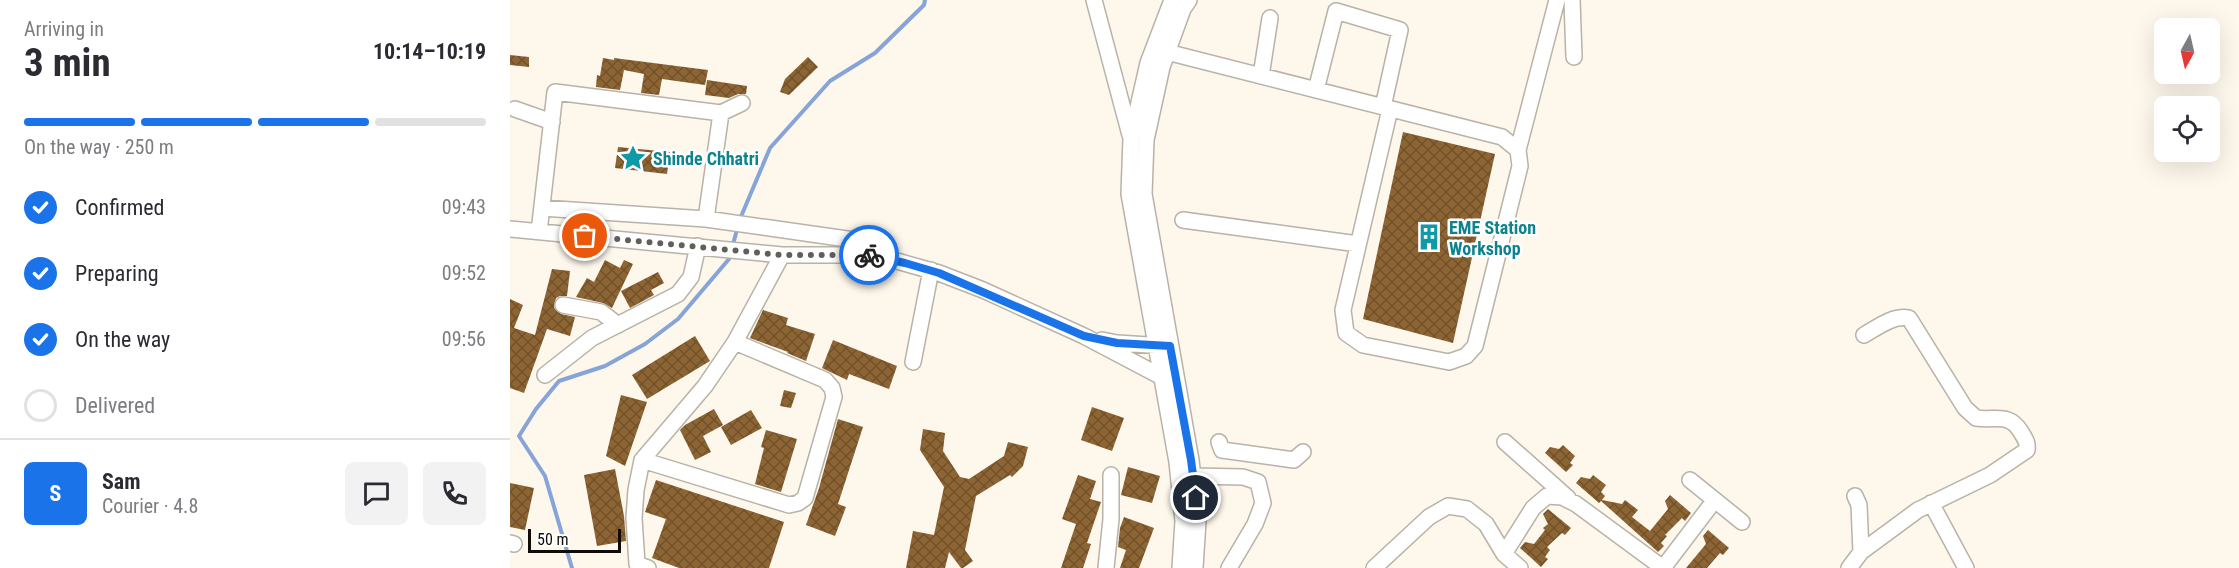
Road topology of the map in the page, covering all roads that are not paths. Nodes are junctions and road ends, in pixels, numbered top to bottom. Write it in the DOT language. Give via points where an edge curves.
graph roads {
  1 [pos="1094,0"];
  2 [pos="1172,0"];
  3 [pos="1189,0"];
  4 [pos="1557,0"];
  5 [pos="1572,0"];
  6 [pos="1270,18"];
  7 [pos="1160,50"];
  8 [pos="1574,57"];
  9 [pos="1261,76"];
  10 [pos="1316,90"];
  11 [pos="742,103"];
  12 [pos="1387,108"];
  13 [pos="515,109"];
  14 [pos="721,113"];
  15 [pos="552,122"];
  16 [pos="1138,139"];
  17 [pos="1518,150"];
  18 [pos="542,208"];
  19 [pos="706,219"];
  20 [pos="1183,220"];
  21 [pos="510,230"];
  22 [pos="539,232"];
  23 [pos="1358,244"];
  24 [pos="705,247"];
  25 [pos="782,255"];
  26 [pos="876,255"];
  27 [pos="931,270"];
  28 [pos="563,305"];
  29 [pos="618,325"];
  30 [pos="1084,336"];
  31 [pos="1864,336"];
  32 [pos="735,342"];
  33 [pos="1162,346"];
  34 [pos="913,362"];
  35 [pos="545,375"];
  36 [pos="1168,375"];
  37 [pos="1219,442"];
  38 [pos="1505,442"];
  39 [pos="1303,452"];
  40 [pos="1264,455"];
  41 [pos="642,460"];
  42 [pos="1111,475"];
  43 [pos="1193,476"];
  44 [pos="1690,480"];
  45 [pos="1258,482"];
  46 [pos="1855,496"];
  47 [pos="1714,501"];
  48 [pos="1573,502"];
  49 [pos="1931,503"];
  50 [pos="1742,522"];
  51 [pos="1862,552"];
  52 [pos="1504,554"];
  53 [pos="648,568"];
  54 [pos="1106,568"];
  55 [pos="1180,568"];
  56 [pos="1195,568"];
  57 [pos="1229,568"];
  58 [pos="1374,568"];
  59 [pos="1520,568"];
  60 [pos="1663,568"];
  61 [pos="1849,568"];
  62 [pos="1966,568"];
  1 -- 16 [label="street"];
  2 -- 7 [label="street"];
  3 -- 7 [label="street"];
  4 -- 17 [label="street"];
  5 -- 8 [label="street"];
  6 -- 9 [label="street"];
  7 -- 9 [label="street"];
  7 -- 16 [label="street" via="1148,63"];
  9 -- 10 [label="street"];
  10 -- 12 [label="street"];
  10 -- 12 [label="street" via="1336,12 1400,30"];
  11 -- 14 [label="street"];
  12 -- 17 [label="street" via="1502,137"];
  12 -- 23 [label="street"];
  13 -- 15 [label="street"];
  14 -- 15 [label="street" via="555,92"];
  14 -- 19 [label="street"];
  15 -- 18 [label="street"];
  16 -- 33 [label="street" via="1129,194"];
  17 -- 23 [label="street" via="1520,166 1475,346 1466,356 1449,362 1363,345 1346,333 1343,310"];
  18 -- 19 [label="street"];
  18 -- 22 [label="street"];
  19 -- 26 [label="street" via="855,240"];
  20 -- 23 [label="street"];
  21 -- 22 [label="street"];
  22 -- 24 [label="street"];
  24 -- 25 [label="street"];
  24 -- 29 [label="street" via="678,294"];
  25 -- 26 [label="street"];
  25 -- 32 [label="street"];
  26 -- 27 [label="street"];
  27 -- 30 [label="street"];
  27 -- 34 [label="street"];
  28 -- 29 [label="street" via="601,312"];
  29 -- 35 [label="street" via="592,338"];
  30 -- 33 [label="street"];
  30 -- 36 [label="street"];
  31 -- 49 [label="street" via="1886,323 1909,318 1965,408 1976,418 2015,423 2028,443 2027,450 1990,475"];
  32 -- 41 [label="street" via="705,386"];
  32 -- 41 [label="street" via="825,380 832,388 834,397 805,498 789,505"];
  33 -- 36 [label="street"];
  36 -- 43 [label="street"];
  36 -- 55 [label="street" via="1183,521"];
  37 -- 40 [label="street" via="1222,450"];
  38 -- 48 [label="street"];
  39 -- 40 [label="street" via="1294,460"];
  40 -- 45 [label="street"];
  41 -- 53 [label="street" via="635,530 637,564"];
  42 -- 54 [label="street"];
  43 -- 45 [label="street" via="1242,477"];
  43 -- 56 [label="street" via="1198,521"];
  44 -- 47 [label="street"];
  45 -- 57 [label="street" via="1263,503"];
  46 -- 51 [label="street"];
  47 -- 50 [label="street"];
  47 -- 60 [label="street"];
  48 -- 52 [label="street" via="1547,496 1533,508"];
  48 -- 60 [label="street"];
  49 -- 51 [label="street"];
  49 -- 62 [label="street"];
  51 -- 61 [label="street"];
  52 -- 58 [label="street" via="1486,524 1467,509 1448,506 1429,517"];
  52 -- 59 [label="street"];
}
